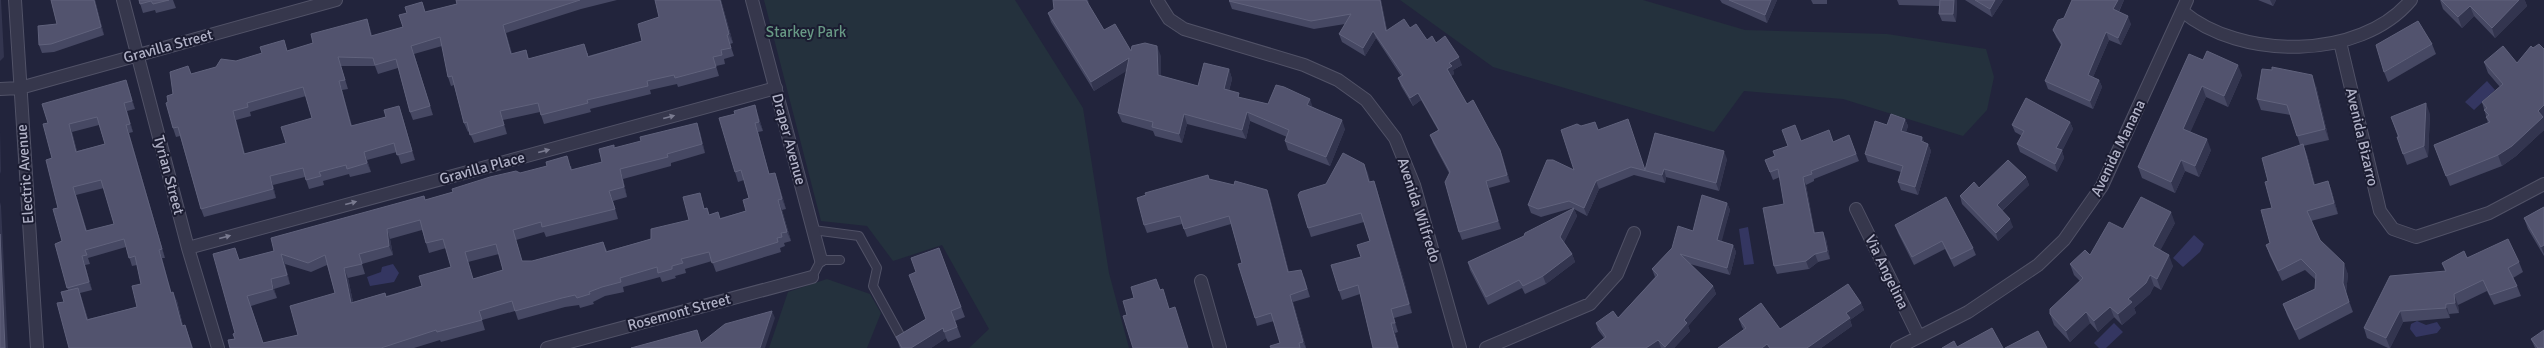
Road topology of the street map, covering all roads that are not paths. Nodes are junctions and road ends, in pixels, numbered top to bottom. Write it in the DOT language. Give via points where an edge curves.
graph roads {
  1 [pos="14,0"];
  2 [pos="123,0"];
  3 [pos="336,0"];
  4 [pos="752,0"];
  5 [pos="1157,0"];
  6 [pos="2187,0"];
  7 [pos="2411,0"];
  8 [pos="2182,11"];
  9 [pos="2340,42"];
  10 [pos="137,54"];
  11 [pos="20,88"];
  12 [pos="776,88"];
  13 [pos="0,89"];
  14 [pos="2544,184"];
  15 [pos="1856,209"];
  16 [pos="813,230"];
  17 [pos="1634,233"];
  18 [pos="188,248"];
  19 [pos="821,260"];
  20 [pos="840,260"];
  21 [pos="812,277"];
  22 [pos="1201,281"];
  23 [pos="1918,335"];
  24 [pos="901,337"];
  25 [pos="37,348"];
  26 [pos="218,348"];
  27 [pos="547,348"];
  28 [pos="1220,348"];
  29 [pos="1460,348"];
  30 [pos="1486,348"];
  31 [pos="1897,348"];
  1 -- 11 [label="street, Electric Avenue"];
  2 -- 10 [label="street, Tyrian Street"];
  3 -- 10 [label="street, Gravilla Street"];
  4 -- 12 [label="street, Draper Avenue"];
  5 -- 29 [label="street, Avenida Wilfredo" via="1169,19 1184,28 1304,65 1338,80 1366,100 1394,138 1414,185"];
  6 -- 8 [label="street, Avenida Manana"];
  7 -- 9 [label="street" via="2385,23"];
  8 -- 9 [label="street" via="2196,23 2233,40 2298,48"];
  8 -- 23 [label="street, Avenida Manana" via="2102,186 2064,240 2038,265 1968,312"];
  9 -- 14 [label="street, Avenida Bizarro" via="2380,212 2393,229 2416,237 2490,213"];
  10 -- 11 [label="street, Gravilla Street"];
  10 -- 18 [label="street, Tyrian Street"];
  11 -- 13 [label="street, Gravilla Street"];
  11 -- 25 [label="street, Electric Avenue"];
  12 -- 16 [label="street, Draper Avenue"];
  18 -- 12 [label="street, Gravilla Place, one-way"];
  15 -- 23 [label="street, Via Angelina"];
  16 -- 19 [label="street, Draper Avenue"];
  16 -- 24 [label="lane" via="859,236 877,268 873,286"];
  17 -- 30 [label="street" via="1617,274 1590,304"];
  18 -- 26 [label="street, Tyrian Street"];
  19 -- 20 [label="lane"];
  19 -- 21 [label="lane"];
  21 -- 27 [label="street, Rosemont Street"];
  22 -- 28 [label="street"];
  23 -- 31 [label="street, Avenida Manana"];
}
